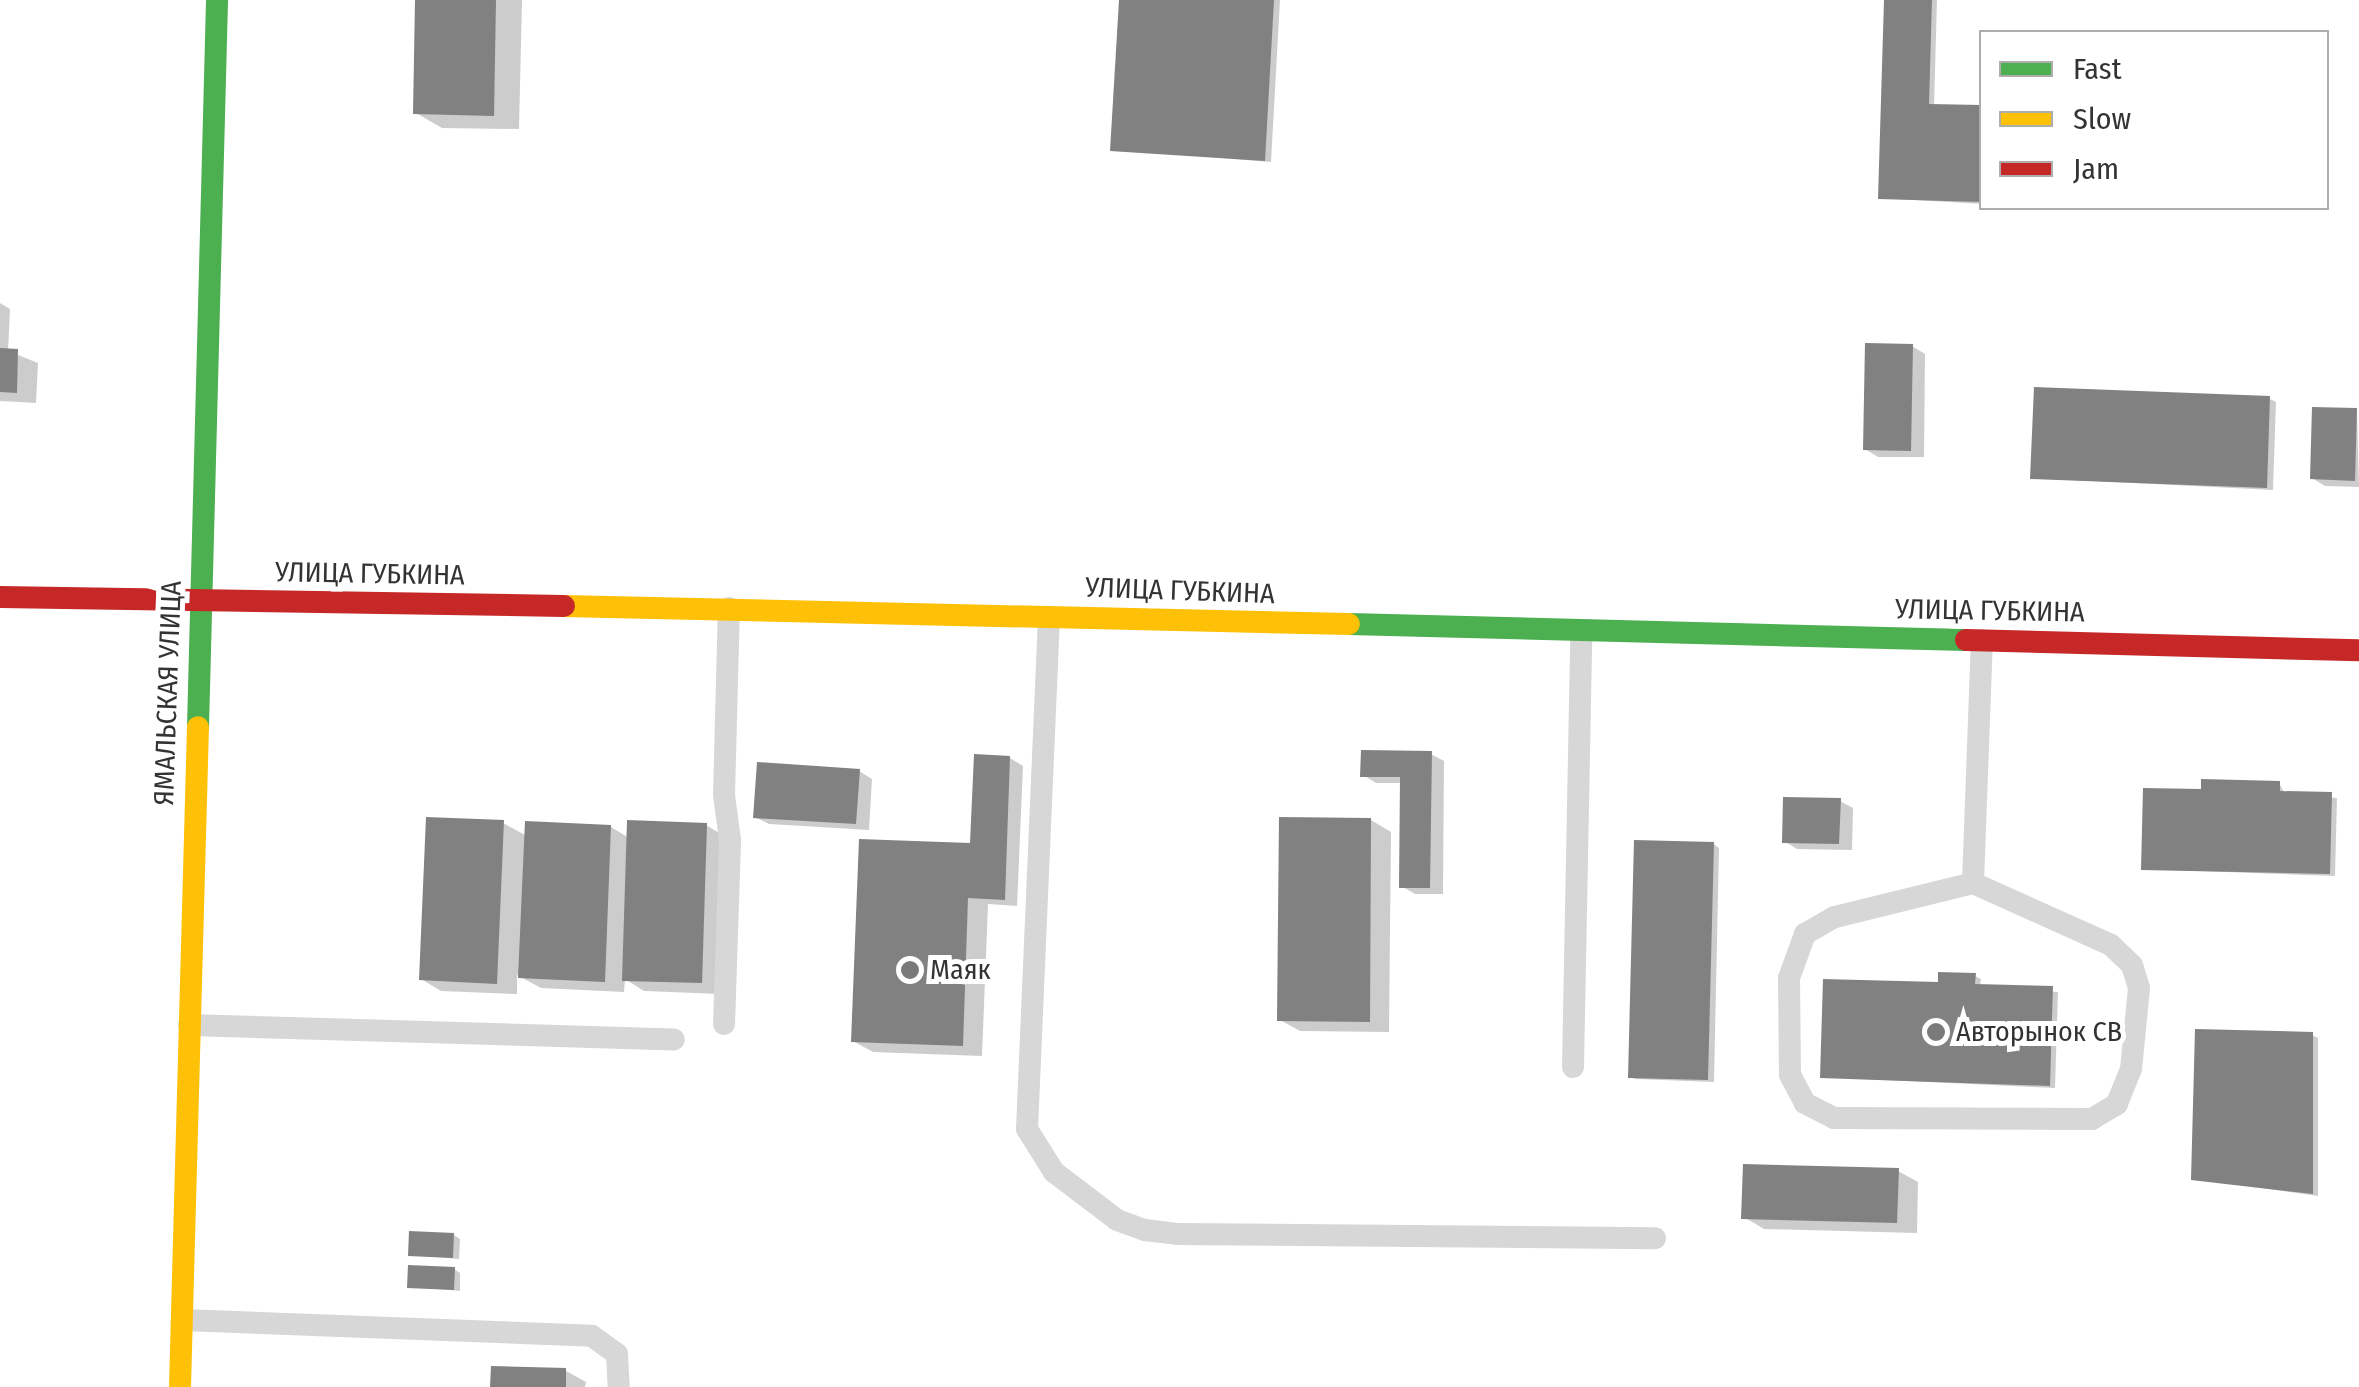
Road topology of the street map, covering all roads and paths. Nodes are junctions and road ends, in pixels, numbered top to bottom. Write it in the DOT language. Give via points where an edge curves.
graph roads {
  1 [pos="217,0"];
  2 [pos="0,597"];
  3 [pos="200,602"];
  4 [pos="729,608"];
  5 [pos="1049,617"];
  6 [pos="1581,632"];
  7 [pos="1982,640"];
  8 [pos="2359,650"];
  9 [pos="1973,883"];
  10 [pos="724,1024"];
  11 [pos="189,1025"];
  12 [pos="674,1040"];
  13 [pos="1573,1067"];
  14 [pos="1656,1238"];
  15 [pos="182,1320"];
  16 [pos="180,1387"];
  17 [pos="619,1387"];
  1 -- 3 [label="street, ЯМАЛЬСКАЯ УЛИЦА"];
  2 -- 3 [label="street, УЛИЦА ГУБКИНА"];
  3 -- 4 [label="street, УЛИЦА ГУБКИНА"];
  3 -- 11 [label="street, ЯМАЛЬСКАЯ УЛИЦА"];
  4 -- 5 [label="street, УЛИЦА ГУБКИНА"];
  4 -- 10 [label="lane"];
  5 -- 6 [label="street, УЛИЦА ГУБКИНА"];
  5 -- 14 [label="lane" via="1027,1128 1054,1172 1117,1220 1161,1232"];
  6 -- 7 [label="street, УЛИЦА ГУБКИНА"];
  6 -- 13 [label="lane"];
  7 -- 8 [label="street, УЛИЦА ГУБКИНА"];
  7 -- 9 [label="lane"];
  9 -- 9 [label="lane" via="1835,917 1805,934 1789,978 1790,1075 1805,1103 1834,1118 2092,1119 2117,1104 2131,1069 2139,988 2132,965 2110,945"];
  11 -- 12 [label="lane"];
  11 -- 15 [label="street, ЯМАЛЬСКАЯ УЛИЦА"];
  15 -- 16 [label="street, ЯМАЛЬСКАЯ УЛИЦА"];
  15 -- 17 [label="lane" via="592,1336 617,1354"];
}
